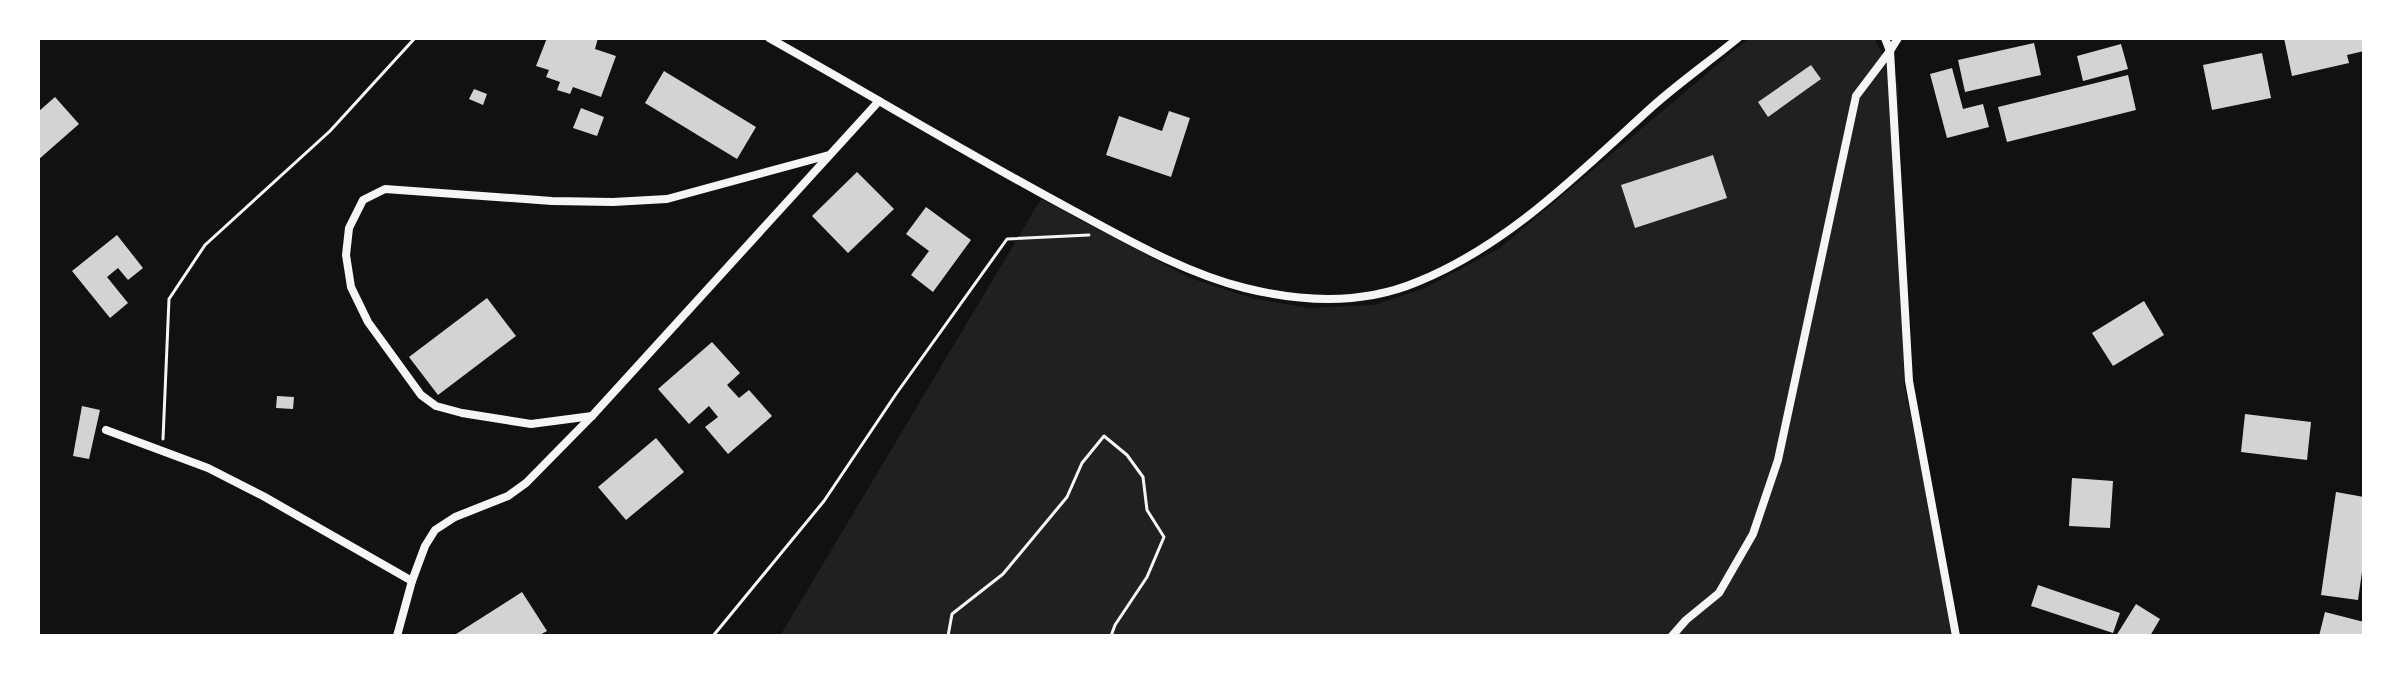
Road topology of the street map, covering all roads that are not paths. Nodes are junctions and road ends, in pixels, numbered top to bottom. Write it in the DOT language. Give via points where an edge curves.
graph roads {
  1 [pos="769,38"];
  2 [pos="1738,38"];
  3 [pos="1885,38"];
  4 [pos="1898,38"];
  5 [pos="1890,51"];
  6 [pos="879,101"];
  7 [pos="829,155"];
  8 [pos="592,416"];
  9 [pos="106,430"];
  10 [pos="412,581"];
  11 [pos="397,636"];
  12 [pos="1672,636"];
  13 [pos="1956,636"];
  1 -- 6 [label="street"];
  2 -- 6 [label="street" via="1494,240 1419,282 1369,296 1317,299 1266,293 1193,270 1045,196"];
  3 -- 5 [label="street"];
  4 -- 5 [label="street"];
  5 -- 12 [label="street" via="1856,96 1778,460 1753,534 1719,593"];
  5 -- 13 [label="street" via="1909,381"];
  6 -- 7 [label="street"];
  7 -- 8 [label="street"];
  7 -- 8 [label="street" via="667,199 552,201 385,189 363,200 349,228 351,287 368,322 421,395 436,406 462,413 531,424"];
  8 -- 10 [label="street" via="526,483 435,530"];
  9 -- 10 [label="street" via="208,468"];
  10 -- 11 [label="street"];
}
